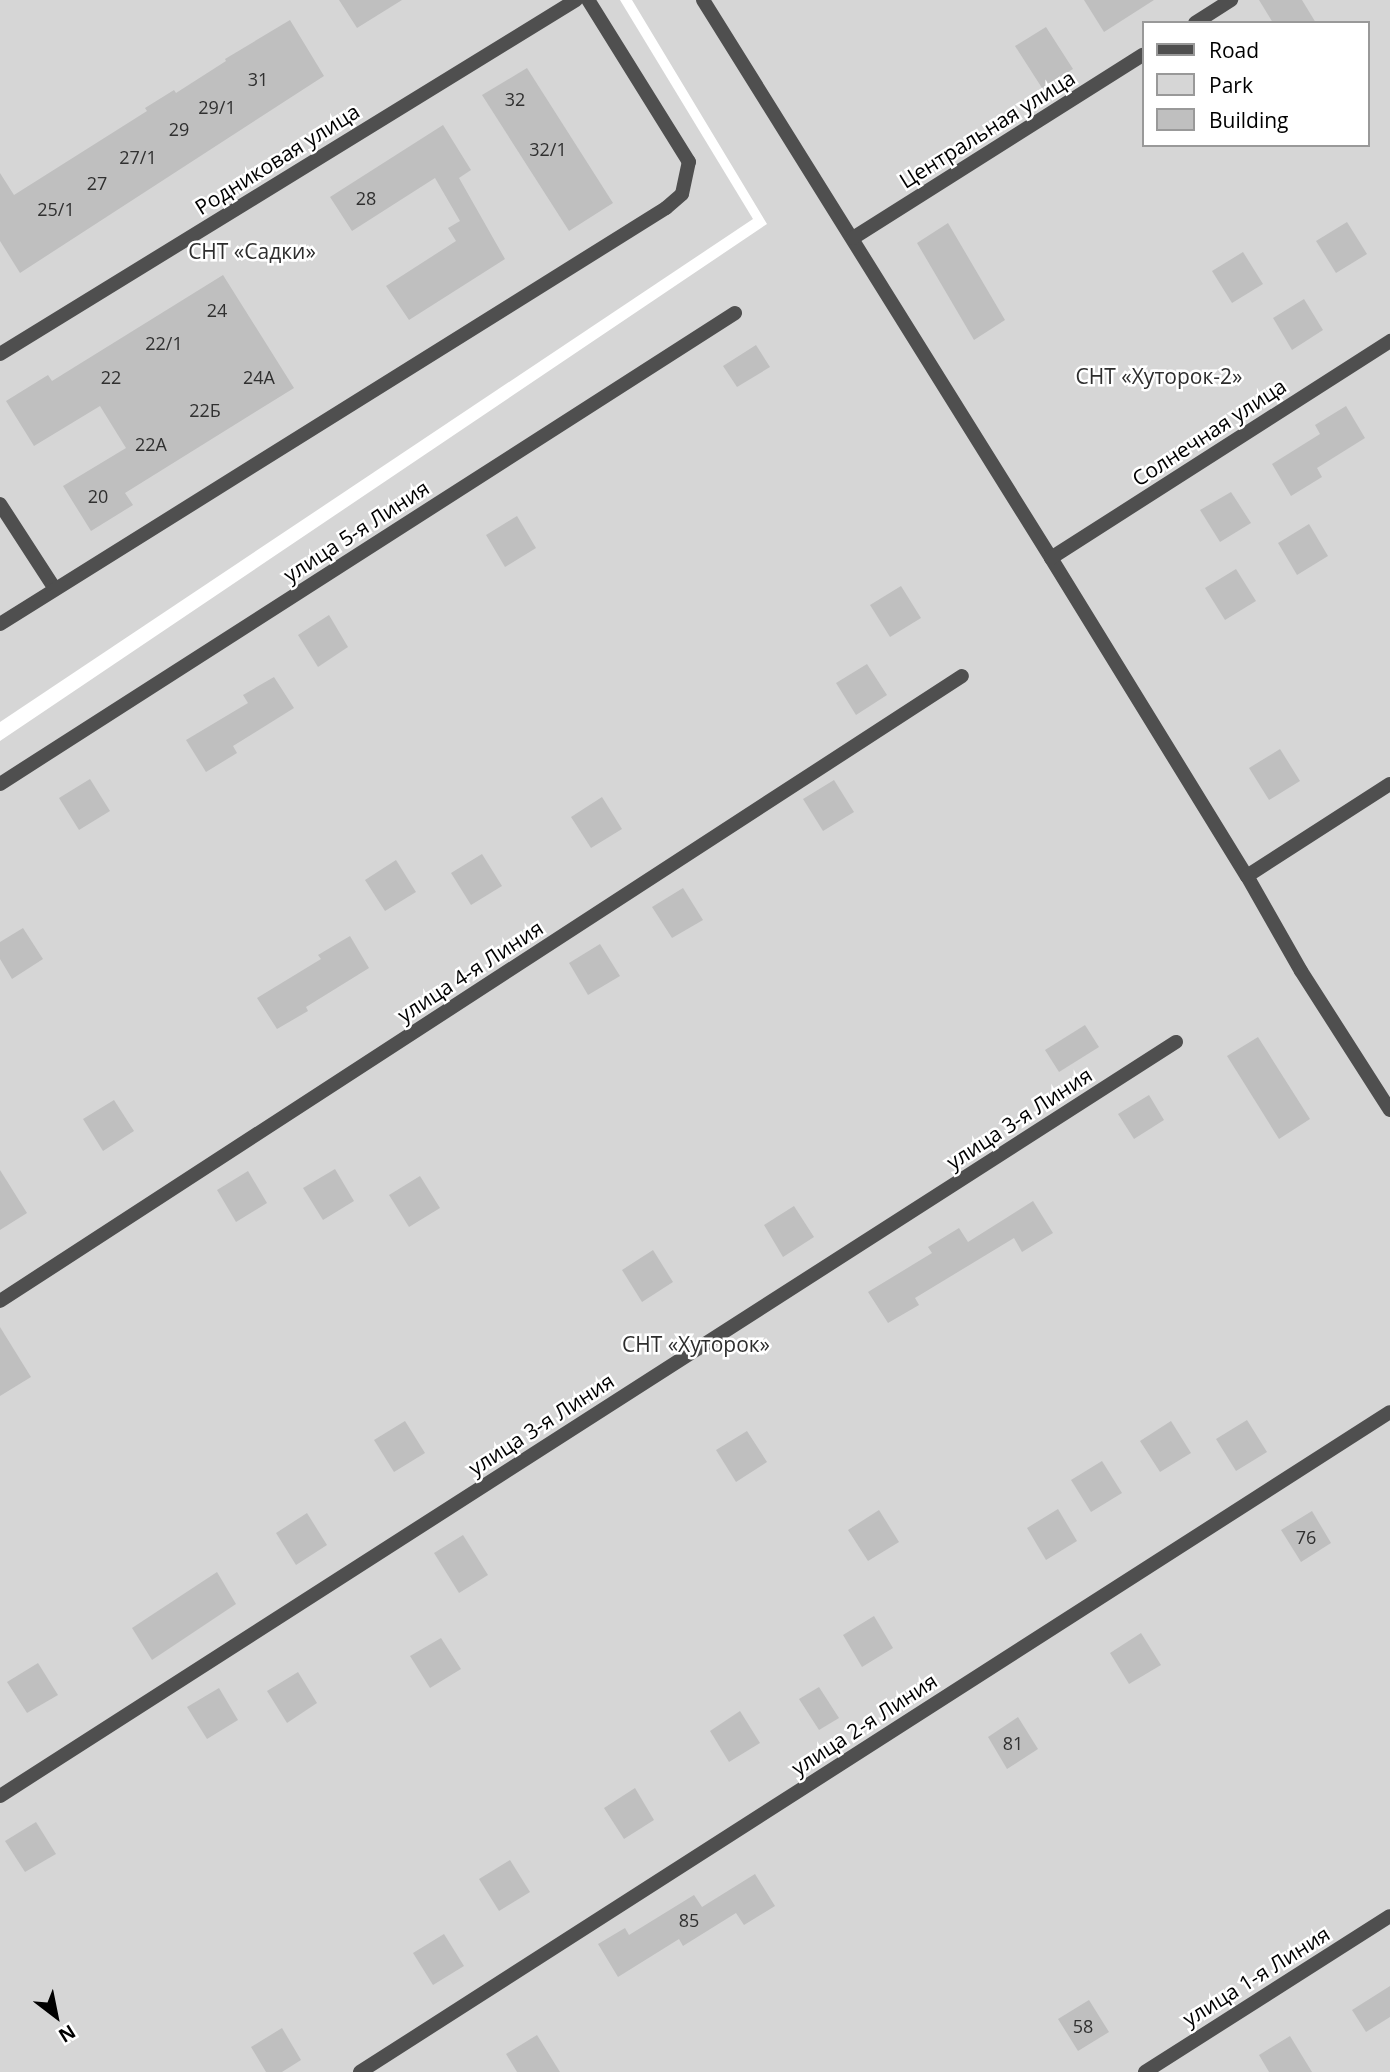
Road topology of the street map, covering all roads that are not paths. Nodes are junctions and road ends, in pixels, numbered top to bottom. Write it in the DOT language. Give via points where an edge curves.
graph roads {
  1 [pos="576,0"];
  2 [pos="589,0"];
  3 [pos="703,0"];
  4 [pos="1231,0"];
  5 [pos="1198,21"];
  6 [pos="1142,56"];
  7 [pos="853,238"];
  8 [pos="735,313"];
  9 [pos="1390,341"];
  10 [pos="0,354"];
  11 [pos="0,504"];
  12 [pos="1052,558"];
  13 [pos="55,589"];
  14 [pos="0,624"];
  15 [pos="962,676"];
  16 [pos="0,784"];
  17 [pos="1390,785"];
  18 [pos="1247,876"];
  19 [pos="1176,1042"];
  20 [pos="1390,1110"];
  21 [pos="0,1301"];
  22 [pos="1390,1412"];
  23 [pos="0,1797"];
  24 [pos="1390,1916"];
  25 [pos="360,2072"];
  26 [pos="1145,2072"];
  1 -- 10 [label="street, Родниковая улица"];
  2 -- 13 [label="street" via="688,162 681,194 666,208"];
  3 -- 7 [label="street"];
  4 -- 5 [label="street"];
  6 -- 7 [label="street, Центральная улица"];
  7 -- 12 [label="street"];
  8 -- 16 [label="street, улица 5-я Линия"];
  9 -- 12 [label="street, Солнечная улица"];
  11 -- 13 [label="street"];
  12 -- 18 [label="street"];
  13 -- 14 [label="street"];
  15 -- 21 [label="street, улица 4-я Линия"];
  17 -- 18 [label="street"];
  18 -- 20 [label="street"];
  19 -- 23 [label="street, улица 3-я Линия"];
  22 -- 25 [label="street, улица 2-я Линия"];
  24 -- 26 [label="street, улица 1-я Линия"];
}
